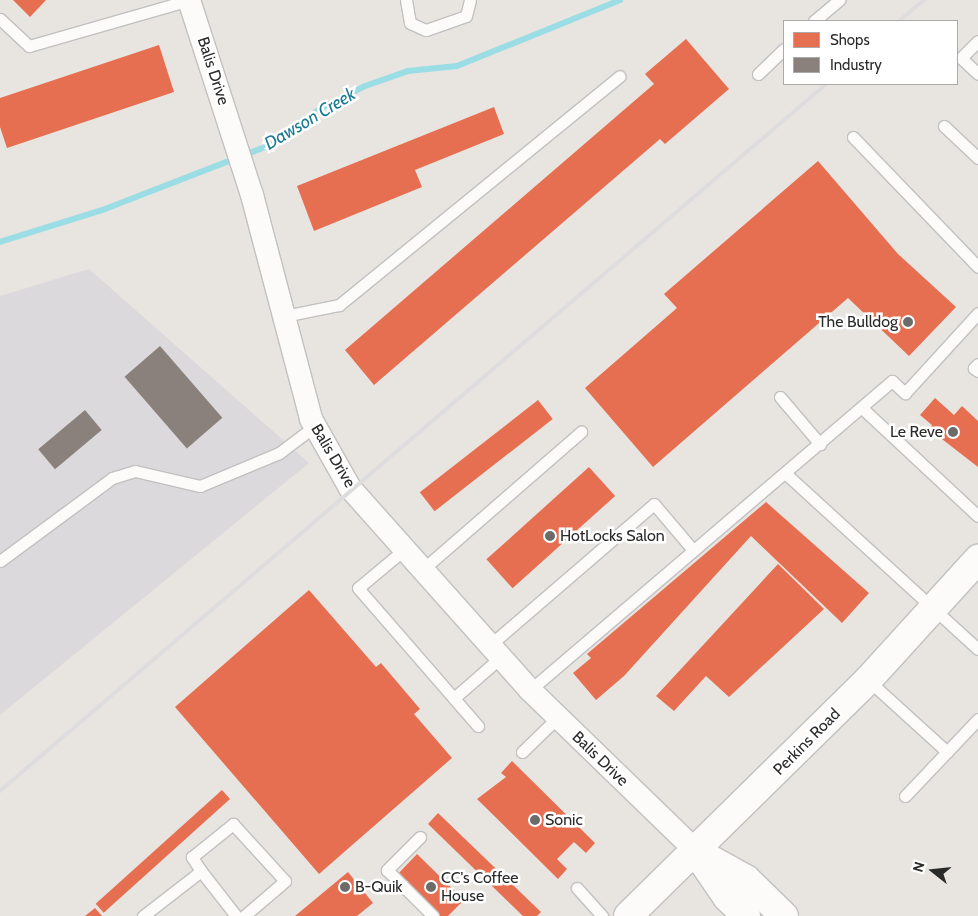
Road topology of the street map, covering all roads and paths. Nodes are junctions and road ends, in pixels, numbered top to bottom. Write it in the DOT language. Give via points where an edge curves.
graph roads {
  1 [pos="189,0"];
  2 [pos="406,0"];
  3 [pos="470,0"];
  4 [pos="839,0"];
  5 [pos="0,19"];
  6 [pos="815,20"];
  7 [pos="978,41"];
  8 [pos="783,50"];
  9 [pos="758,74"];
  10 [pos="978,74"];
  11 [pos="620,76"];
  12 [pos="944,126"];
  13 [pos="853,137"];
  14 [pos="978,158"];
  15 [pos="978,267"];
  16 [pos="978,313"];
  17 [pos="284,316"];
  18 [pos="978,364"];
  19 [pos="978,371"];
  20 [pos="780,397"];
  21 [pos="862,408"];
  22 [pos="315,426"];
  23 [pos="581,432"];
  24 [pos="820,444"];
  25 [pos="785,473"];
  26 [pos="978,516"];
  27 [pos="406,548"];
  28 [pos="693,550"];
  29 [pos="0,561"];
  30 [pos="975,568"];
  31 [pos="422,570"];
  32 [pos="934,608"];
  33 [pos="978,649"];
  34 [pos="496,651"];
  35 [pos="868,680"];
  36 [pos="530,690"];
  37 [pos="454,698"];
  38 [pos="557,718"];
  39 [pos="978,719"];
  40 [pos="478,726"];
  41 [pos="522,752"];
  42 [pos="947,752"];
  43 [pos="905,796"];
  44 [pos="420,838"];
  45 [pos="697,852"];
  46 [pos="201,872"];
  47 [pos="577,888"];
  48 [pos="143,916"];
  49 [pos="236,916"];
  50 [pos="244,916"];
  51 [pos="433,916"];
  52 [pos="602,916"];
  53 [pos="628,916"];
  54 [pos="746,916"];
  55 [pos="784,916"];
  1 -- 5 [label="lane" via="29,46"];
  1 -- 17 [label="street, Balis Drive" via="222,95"];
  2 -- 3 [label="lane" via="410,23 426,30 466,16"];
  4 -- 6 [label="lane"];
  7 -- 10 [label="lane" via="961,58"];
  8 -- 9 [label="lane"];
  11 -- 17 [label="lane" via="339,305"];
  12 -- 14 [label="lane"];
  13 -- 15 [label="lane"];
  16 -- 21 [label="lane" via="905,393 892,381"];
  17 -- 22 [label="street, Balis Drive"];
  18 -- 19 [label="lane" via="974,368"];
  20 -- 24 [label="lane"];
  21 -- 24 [label="lane"];
  21 -- 26 [label="lane"];
  22 -- 27 [label="street, Balis Drive" via="350,488"];
  22 -- 29 [label="lane" via="279,453 200,486 135,471 112,478"];
  23 -- 31 [label="lane"];
  24 -- 25 [label="lane"];
  25 -- 28 [label="lane"];
  25 -- 32 [label="lane"];
  27 -- 31 [label="street, Balis Drive"];
  27 -- 37 [label="lane" via="358,588"];
  28 -- 34 [label="lane" via="654,504"];
  28 -- 36 [label="lane"];
  30 -- 32 [label="main road, Perkins Road"];
  31 -- 34 [label="street, Balis Drive"];
  32 -- 33 [label="lane"];
  32 -- 35 [label="main road, Perkins Road"];
  34 -- 36 [label="street, Balis Drive"];
  34 -- 37 [label="lane"];
  35 -- 42 [label="lane"];
  35 -- 45 [label="main road, Perkins Road"];
  36 -- 38 [label="street, Balis Drive"];
  37 -- 40 [label="lane"];
  38 -- 41 [label="lane"];
  38 -- 45 [label="street, Balis Drive"];
  39 -- 42 [label="lane"];
  42 -- 43 [label="lane"];
  44 -- 51 [label="lane" via="387,870"];
  45 -- 53 [label="main road, Perkins Road"];
  45 -- 54 [label="main road" via="727,897"];
  45 -- 55 [label="main road" via="746,879"];
  46 -- 48 [label="lane"];
  46 -- 49 [label="lane"];
  46 -- 50 [label="lane" via="192,857 233,824 285,881"];
  47 -- 52 [label="lane"];
}
